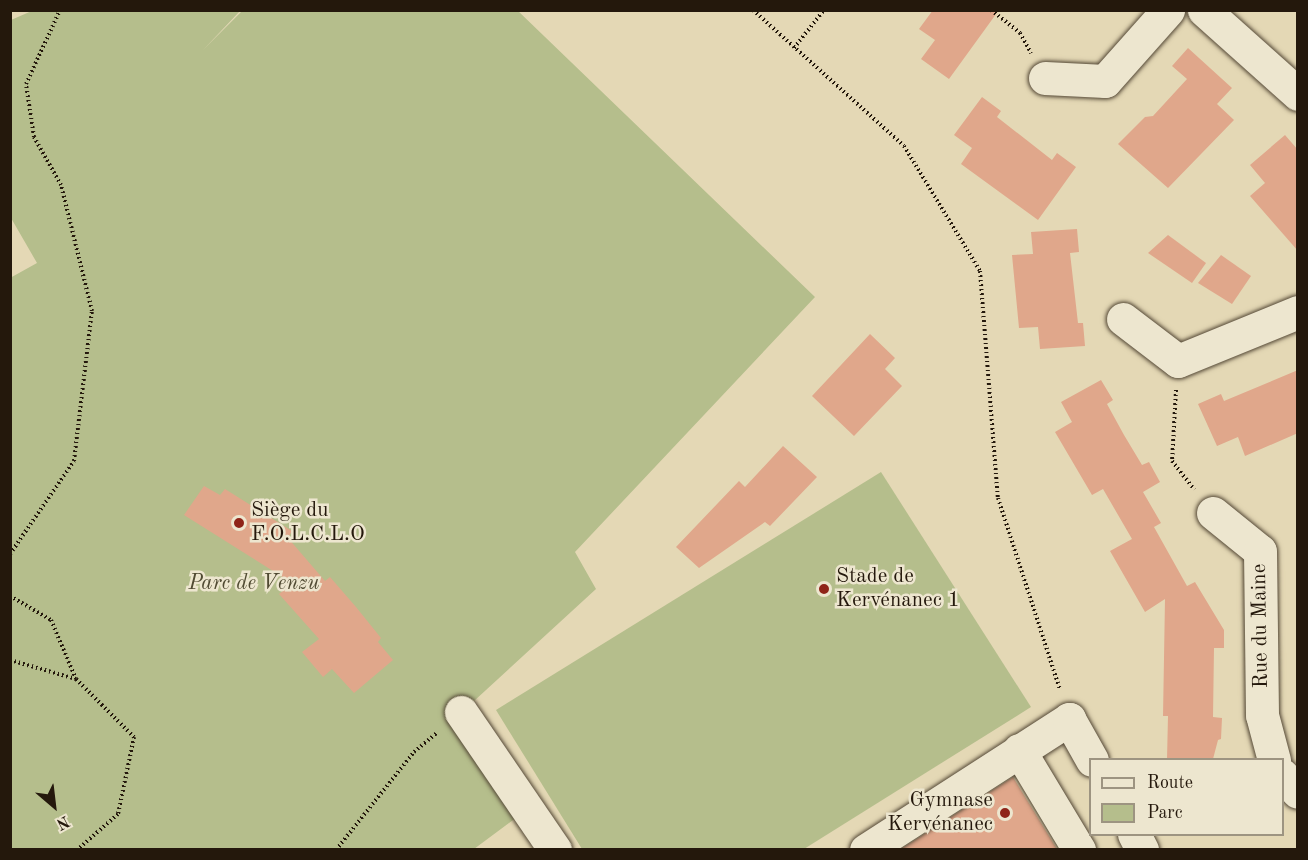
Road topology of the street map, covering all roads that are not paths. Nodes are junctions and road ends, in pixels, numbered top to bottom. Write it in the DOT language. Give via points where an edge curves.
graph roads {
  1 [pos="1168,10"];
  2 [pos="1204,10"];
  3 [pos="1045,78"];
  4 [pos="1298,94"];
  5 [pos="1298,312"];
  6 [pos="1123,319"];
  7 [pos="1213,513"];
  8 [pos="461,712"];
  9 [pos="1019,750"];
  10 [pos="1091,758"];
  11 [pos="1274,758"];
  12 [pos="1284,777"];
  13 [pos="1298,792"];
  14 [pos="555,849"];
  15 [pos="866,849"];
  16 [pos="1079,849"];
  1 -- 3 [label="street" via="1105,81"];
  2 -- 4 [label="street"];
  5 -- 6 [label="street" via="1178,361"];
  7 -- 11 [label="street, Rue du Maine" via="1260,551 1262,715"];
  8 -- 14 [label="street"];
  9 -- 10 [label="street" via="1069,719"];
  9 -- 15 [label="street"];
  9 -- 16 [label="street"];
  12 -- 13 [label="street"];
}
